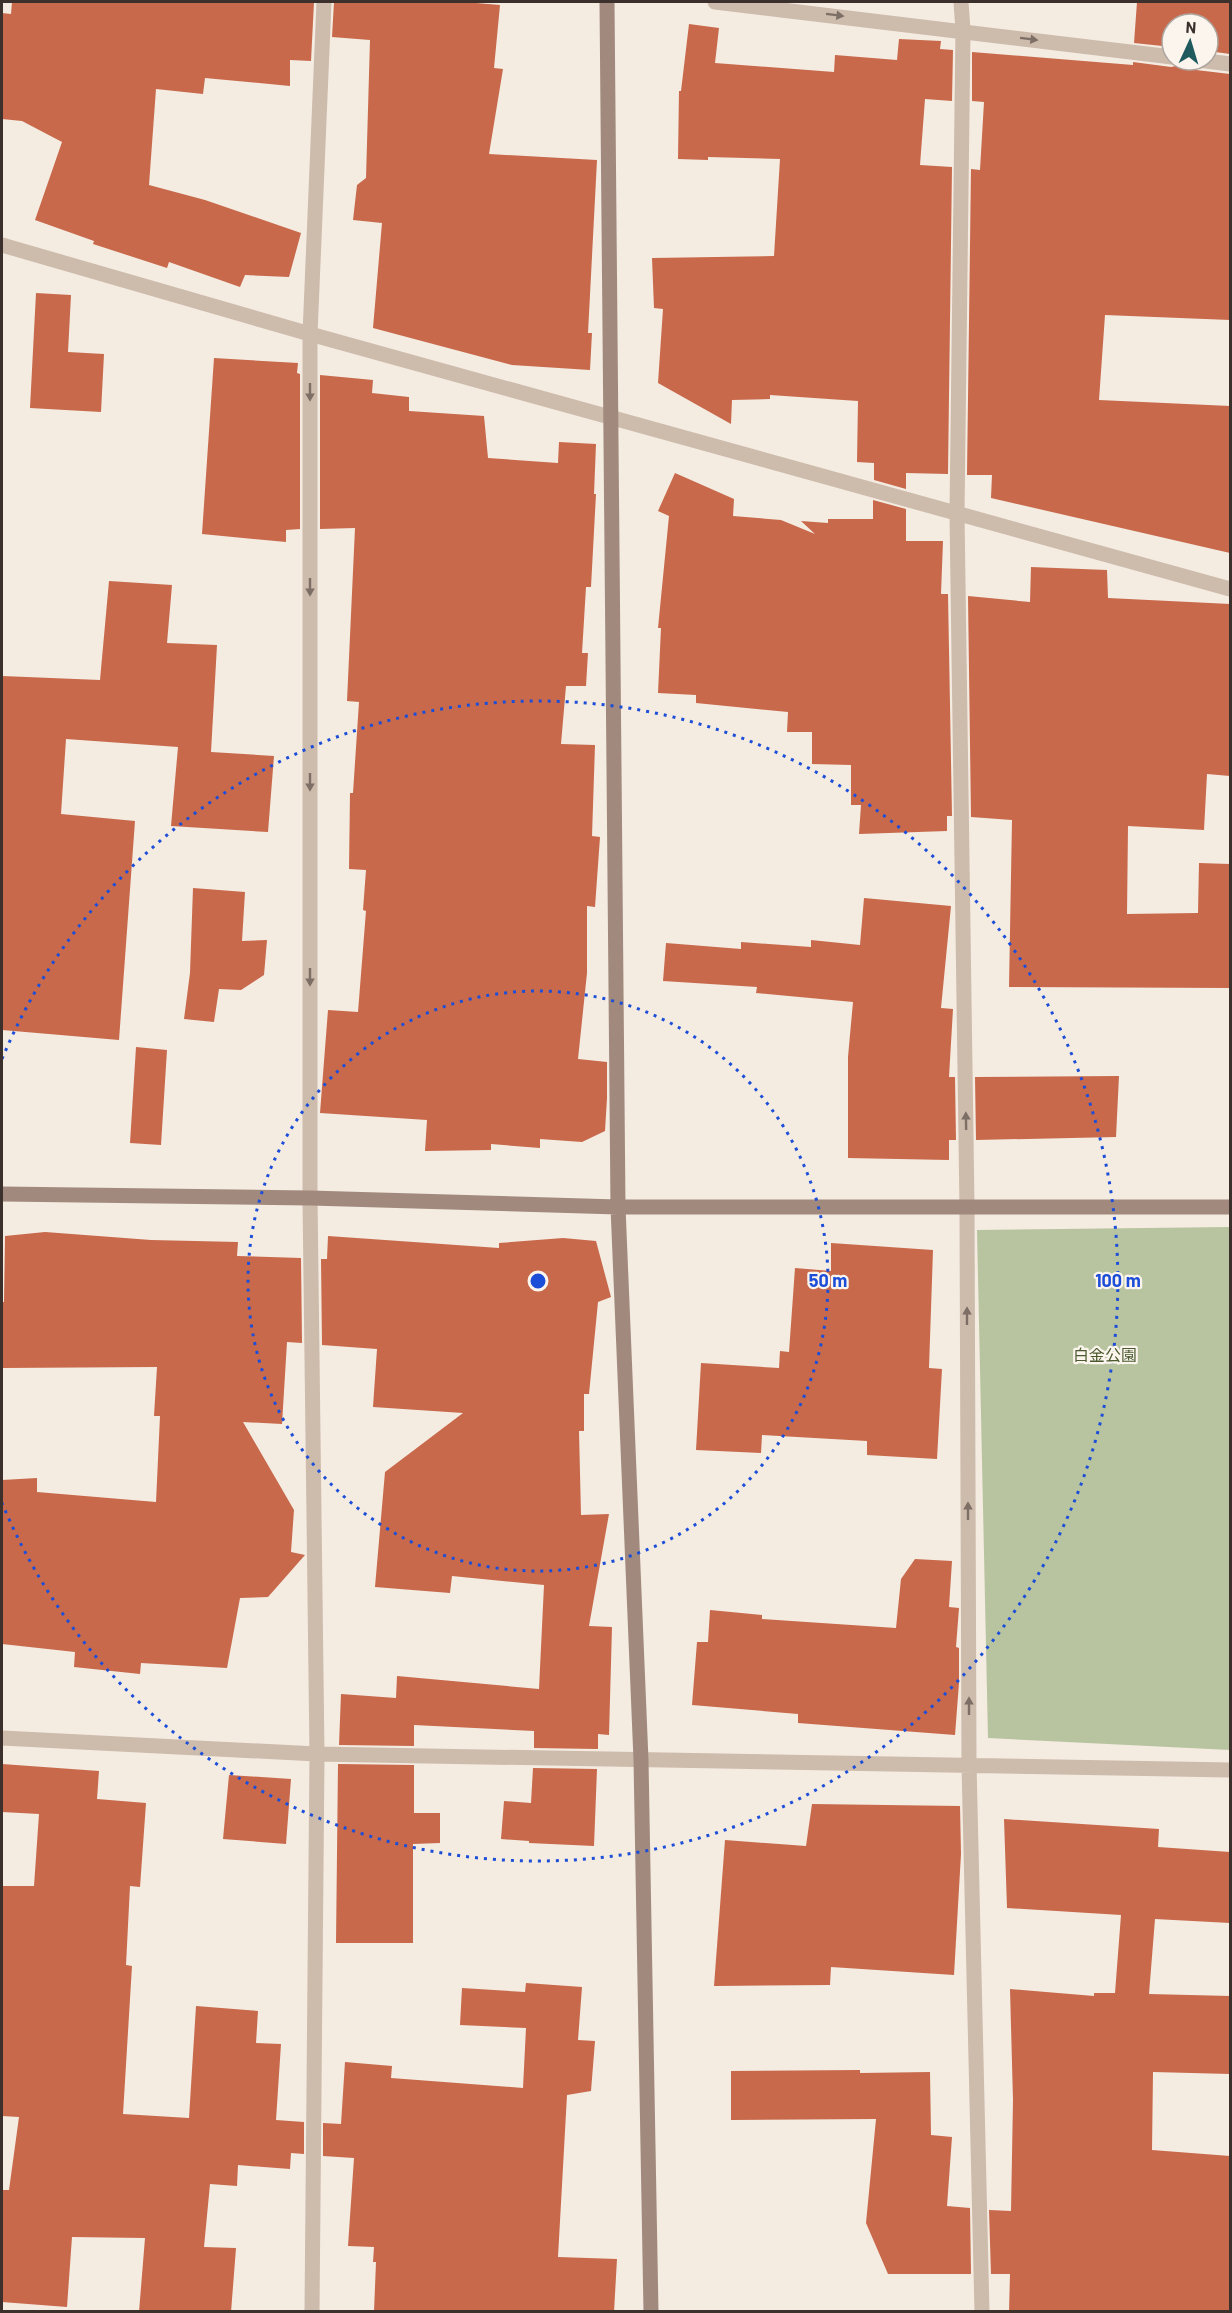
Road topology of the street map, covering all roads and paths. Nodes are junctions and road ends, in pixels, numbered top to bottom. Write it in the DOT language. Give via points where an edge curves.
graph roads {
  1 [pos="324,2"];
  2 [pos="607,2"];
  3 [pos="715,2"];
  4 [pos="961,2"];
  5 [pos="963,30"];
  6 [pos="1160,55"];
  7 [pos="2,245"];
  8 [pos="310,334"];
  9 [pos="609,416"];
  10 [pos="957,514"];
  11 [pos="1230,589"];
  12 [pos="2,1194"];
  13 [pos="310,1198"];
  14 [pos="967,1207"];
  15 [pos="1230,1207"];
  16 [pos="618,1208"];
  17 [pos="2,1738"];
  18 [pos="317,1754"];
  19 [pos="641,1760"];
  20 [pos="969,1764"];
  21 [pos="1230,1770"];
  22 [pos="312,2312"];
  23 [pos="651,2312"];
  24 [pos="982,2312"];
  1 -- 8 [label="street"];
  2 -- 9 [label="street"];
  3 -- 5 [label="street, one-way"];
  4 -- 5 [label="street"];
  5 -- 6 [label="street, one-way"];
  5 -- 10 [label="street"];
  7 -- 8 [label="street"];
  8 -- 9 [label="street"];
  8 -- 13 [label="street, one-way"];
  9 -- 10 [label="street"];
  9 -- 16 [label="street"];
  10 -- 11 [label="street"];
  14 -- 10 [label="street, one-way"];
  12 -- 13 [label="street"];
  13 -- 16 [label="street"];
  13 -- 18 [label="street"];
  14 -- 15 [label="street"];
  14 -- 16 [label="street"];
  20 -- 14 [label="street, one-way"];
  16 -- 19 [label="street"];
  17 -- 18 [label="street"];
  18 -- 19 [label="street"];
  18 -- 22 [label="street"];
  19 -- 20 [label="street"];
  19 -- 23 [label="street"];
  20 -- 21 [label="street"];
  20 -- 24 [label="street"];
}
